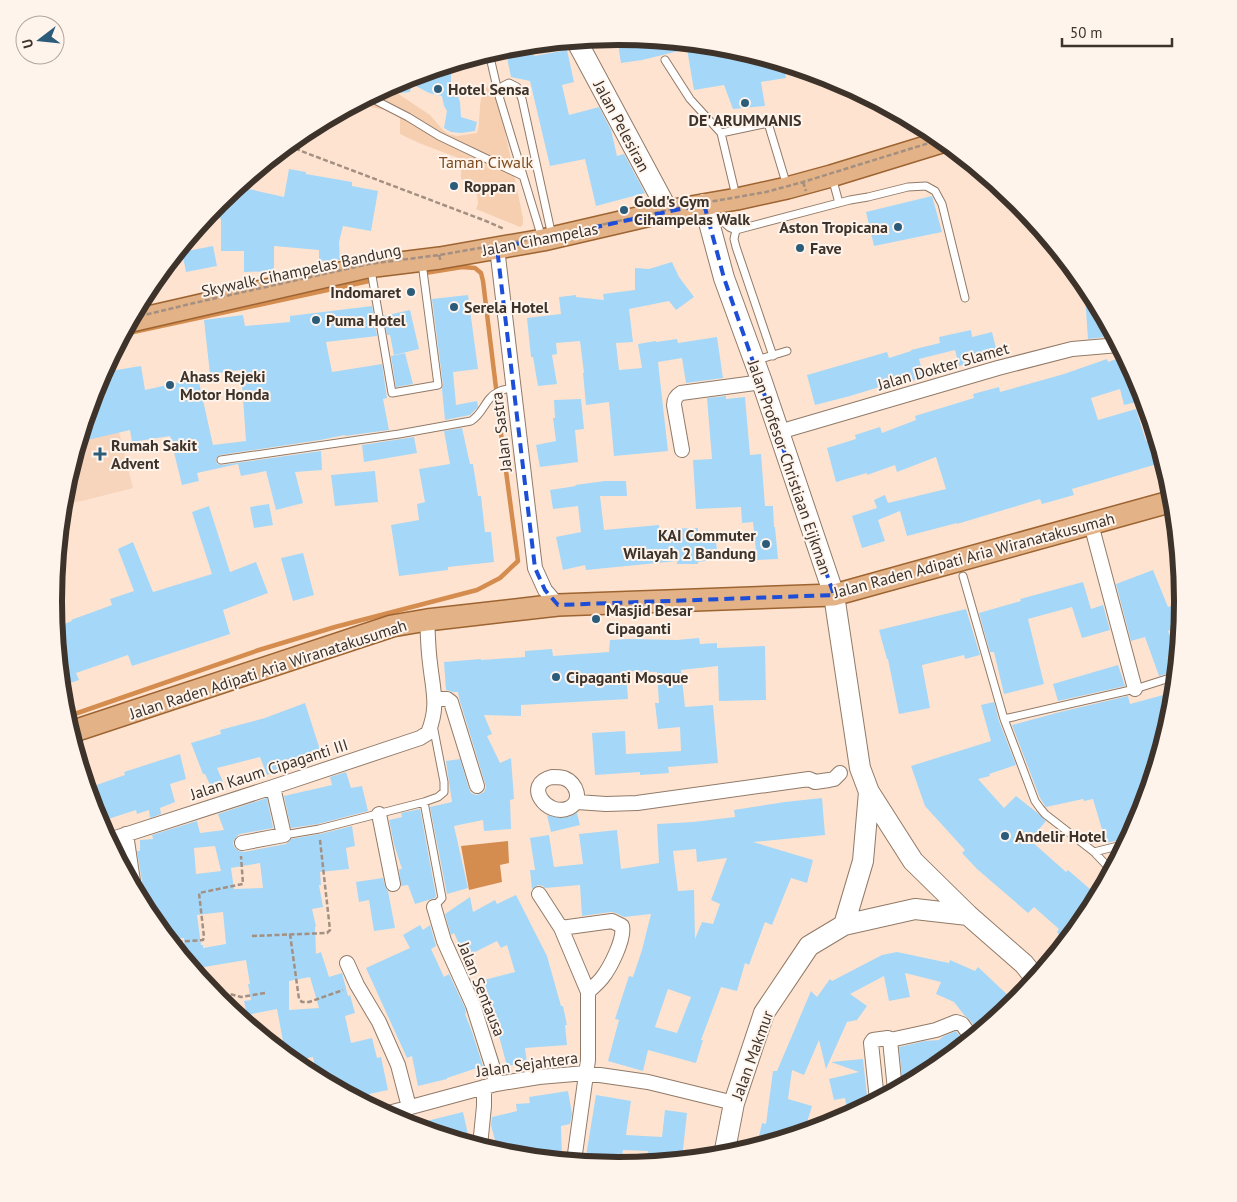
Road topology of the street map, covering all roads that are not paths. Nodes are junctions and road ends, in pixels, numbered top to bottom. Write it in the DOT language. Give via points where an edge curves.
graph roads {
  1 [pos="579,46"];
  2 [pos="491,60"];
  3 [pos="665,60"];
  4 [pos="500,96"];
  5 [pos="376,101"];
  6 [pos="721,133"];
  7 [pos="933,143"];
  8 [pos="523,176"];
  9 [pos="831,176"];
  10 [pos="799,187"];
  11 [pos="737,199"];
  12 [pos="839,203"];
  13 [pos="704,204"];
  14 [pos="668,211"];
  15 [pos="736,230"];
  16 [pos="537,239"];
  17 [pos="497,248"];
  18 [pos="434,259"];
  19 [pos="370,267"];
  20 [pos="965,298"];
  21 [pos="140,318"];
  22 [pos="1112,345"];
  23 [pos="787,351"];
  24 [pos="764,358"];
  25 [pos="762,382"];
  26 [pos="514,388"];
  27 [pos="780,432"];
  28 [pos="682,450"];
  29 [pos="221,460"];
  30 [pos="1166,503"];
  31 [pos="1091,524"];
  32 [pos="963,576"];
  33 [pos="834,595"];
  34 [pos="558,605"];
  35 [pos="427,620"];
  36 [pos="1169,678"];
  37 [pos="1135,689"];
  38 [pos="435,699"];
  39 [pos="1004,719"];
  40 [pos="433,722"];
  41 [pos="78,730"];
  42 [pos="848,771"];
  43 [pos="477,786"];
  44 [pos="272,787"];
  45 [pos="868,792"];
  46 [pos="424,802"];
  47 [pos="576,802"];
  48 [pos="378,814"];
  49 [pos="126,834"];
  50 [pos="284,836"];
  51 [pos="116,838"];
  52 [pos="242,843"];
  53 [pos="1117,846"];
  54 [pos="1094,852"];
  55 [pos="1107,866"];
  56 [pos="131,868"];
  57 [pos="393,884"];
  58 [pos="539,894"];
  59 [pos="434,907"];
  60 [pos="968,915"];
  61 [pos="844,925"];
  62 [pos="561,928"];
  63 [pos="347,962"];
  64 [pos="1032,974"];
  65 [pos="588,992"];
  66 [pos="968,1033"];
  67 [pos="890,1040"];
  68 [pos="586,1073"];
  69 [pos="894,1084"];
  70 [pos="490,1085"];
  71 [pos="876,1093"];
  72 [pos="734,1103"];
  73 [pos="409,1107"];
  74 [pos="397,1111"];
  75 [pos="481,1139"];
  76 [pos="726,1146"];
  77 [pos="575,1155"];
  1 -- 14 [label="main road, Jalan Pelesiran"];
  2 -- 4 [label="lane"];
  3 -- 6 [label="lane" via="690,99"];
  4 -- 8 [label="lane"];
  4 -- 16 [label="lane" via="503,86 509,83 517,87 522,99"];
  5 -- 8 [label="lane" via="439,136"];
  6 -- 10 [label="lane" via="768,122"];
  6 -- 11 [label="lane"];
  7 -- 9 [label="main road, Jalan Cihampelas"];
  8 -- 16 [label="lane"];
  9 -- 10 [label="main road, Jalan Cihampelas"];
  9 -- 12 [label="lane"];
  10 -- 11 [label="main road, Jalan Cihampelas"];
  11 -- 13 [label="main road, Jalan Cihampelas"];
  12 -- 15 [label="lane"];
  12 -- 20 [label="lane" via="908,187 926,186 935,191 942,204"];
  13 -- 14 [label="main road, Jalan Cihampelas"];
  13 -- 15 [label="lane"];
  13 -- 24 [label="main road, Jalan Profesor Christiaan Eijkman" via="724,278"];
  14 -- 16 [label="main road, Jalan Cihampelas"];
  15 -- 24 [label="lane" via="734,239"];
  16 -- 17 [label="main road, Jalan Cihampelas"];
  17 -- 18 [label="main road, Jalan Cihampelas"];
  17 -- 26 [label="street, Jalan Sastra"];
  18 -- 19 [label="main road, Jalan Cihampelas"];
  18 -- 19 [label="lane" via="438,385 392,393"];
  19 -- 21 [label="main road, Jalan Cihampelas"];
  22 -- 27 [label="street, Jalan Dokter Slamet" via="1065,350"];
  23 -- 24 [label="lane"];
  24 -- 25 [label="main road, Jalan Profesor Christiaan Eijkman"];
  25 -- 27 [label="main road, Jalan Profesor Christiaan Eijkman"];
  25 -- 28 [label="street" via="677,395 674,405"];
  26 -- 29 [label="lane" via="492,395 483,411 471,421"];
  26 -- 34 [label="street, Jalan Sastra" via="535,568 545,590"];
  27 -- 33 [label="main road, Jalan Profesor Christiaan Eijkman"];
  30 -- 31 [label="main road, Jalan Raden Adipati Aria Wiranatakusumah"];
  31 -- 33 [label="main road, Jalan Raden Adipati Aria Wiranatakusumah"];
  31 -- 37 [label="street"];
  32 -- 39 [label="lane"];
  33 -- 34 [label="main road, Jalan Raden Adipati Aria Wiranatakusumah"];
  33 -- 42 [label="main road, Jalan Profesor Christiaan Eijkman"];
  34 -- 35 [label="main road, Jalan Raden Adipati Aria Wiranatakusumah"];
  35 -- 38 [label="street"];
  35 -- 41 [label="main road, Jalan Raden Adipati Aria Wiranatakusumah" via="392,626"];
  36 -- 37 [label="lane"];
  37 -- 39 [label="lane"];
  38 -- 40 [label="street"];
  38 -- 43 [label="street" via="451,702"];
  39 -- 54 [label="lane" via="1035,801 1045,814"];
  40 -- 44 [label="street, Jalan Kaum Cipaganti III" via="428,733 420,738"];
  40 -- 46 [label="lane" via="444,792"];
  42 -- 45 [label="main road, Jalan Profesor Christiaan Eijkman"];
  42 -- 47 [label="street" via="832,770 815,773 809,779 637,803"];
  44 -- 49 [label="street, Jalan Kaum Cipaganti III"];
  44 -- 50 [label="street"];
  45 -- 60 [label="main road, Jalan Profesor Christiaan Eijkman" via="913,861"];
  45 -- 61 [label="main road, Jalan Profesor Christiaan Eijkman" via="863,861"];
  46 -- 48 [label="lane"];
  46 -- 59 [label="lane" via="442,898"];
  48 -- 50 [label="lane"];
  48 -- 57 [label="street"];
  49 -- 51 [label="street, Jalan Kaum Cipaganti III"];
  49 -- 56 [label="street"];
  50 -- 52 [label="street"];
  53 -- 54 [label="lane"];
  54 -- 55 [label="lane"];
  58 -- 62 [label="street"];
  59 -- 70 [label="street, Jalan Sentausa" via="444,942 472,1005 492,1066"];
  60 -- 61 [label="main road" via="916,909"];
  60 -- 64 [label="main road, Jalan Profesor Christiaan Eijkman"];
  61 -- 72 [label="main road, Jalan Makmur" via="809,946 764,1013"];
  62 -- 65 [label="street"];
  62 -- 65 [label="street" via="612,921 622,926 623,933 612,963"];
  63 -- 73 [label="street" via="398,1065"];
  65 -- 68 [label="street"];
  66 -- 67 [label="street" via="956,1022"];
  67 -- 69 [label="street"];
  67 -- 71 [label="street" via="872,1042"];
  68 -- 70 [label="street, Jalan Sejahtera"];
  68 -- 72 [label="street, Jalan Sejahtera" via="648,1082"];
  68 -- 77 [label="street"];
  70 -- 73 [label="street, Jalan Sejahtera"];
  70 -- 75 [label="street, Jalan Sentausa"];
  72 -- 76 [label="main road, Jalan Makmur"];
  73 -- 74 [label="street, Jalan Sejahtera"];
}
